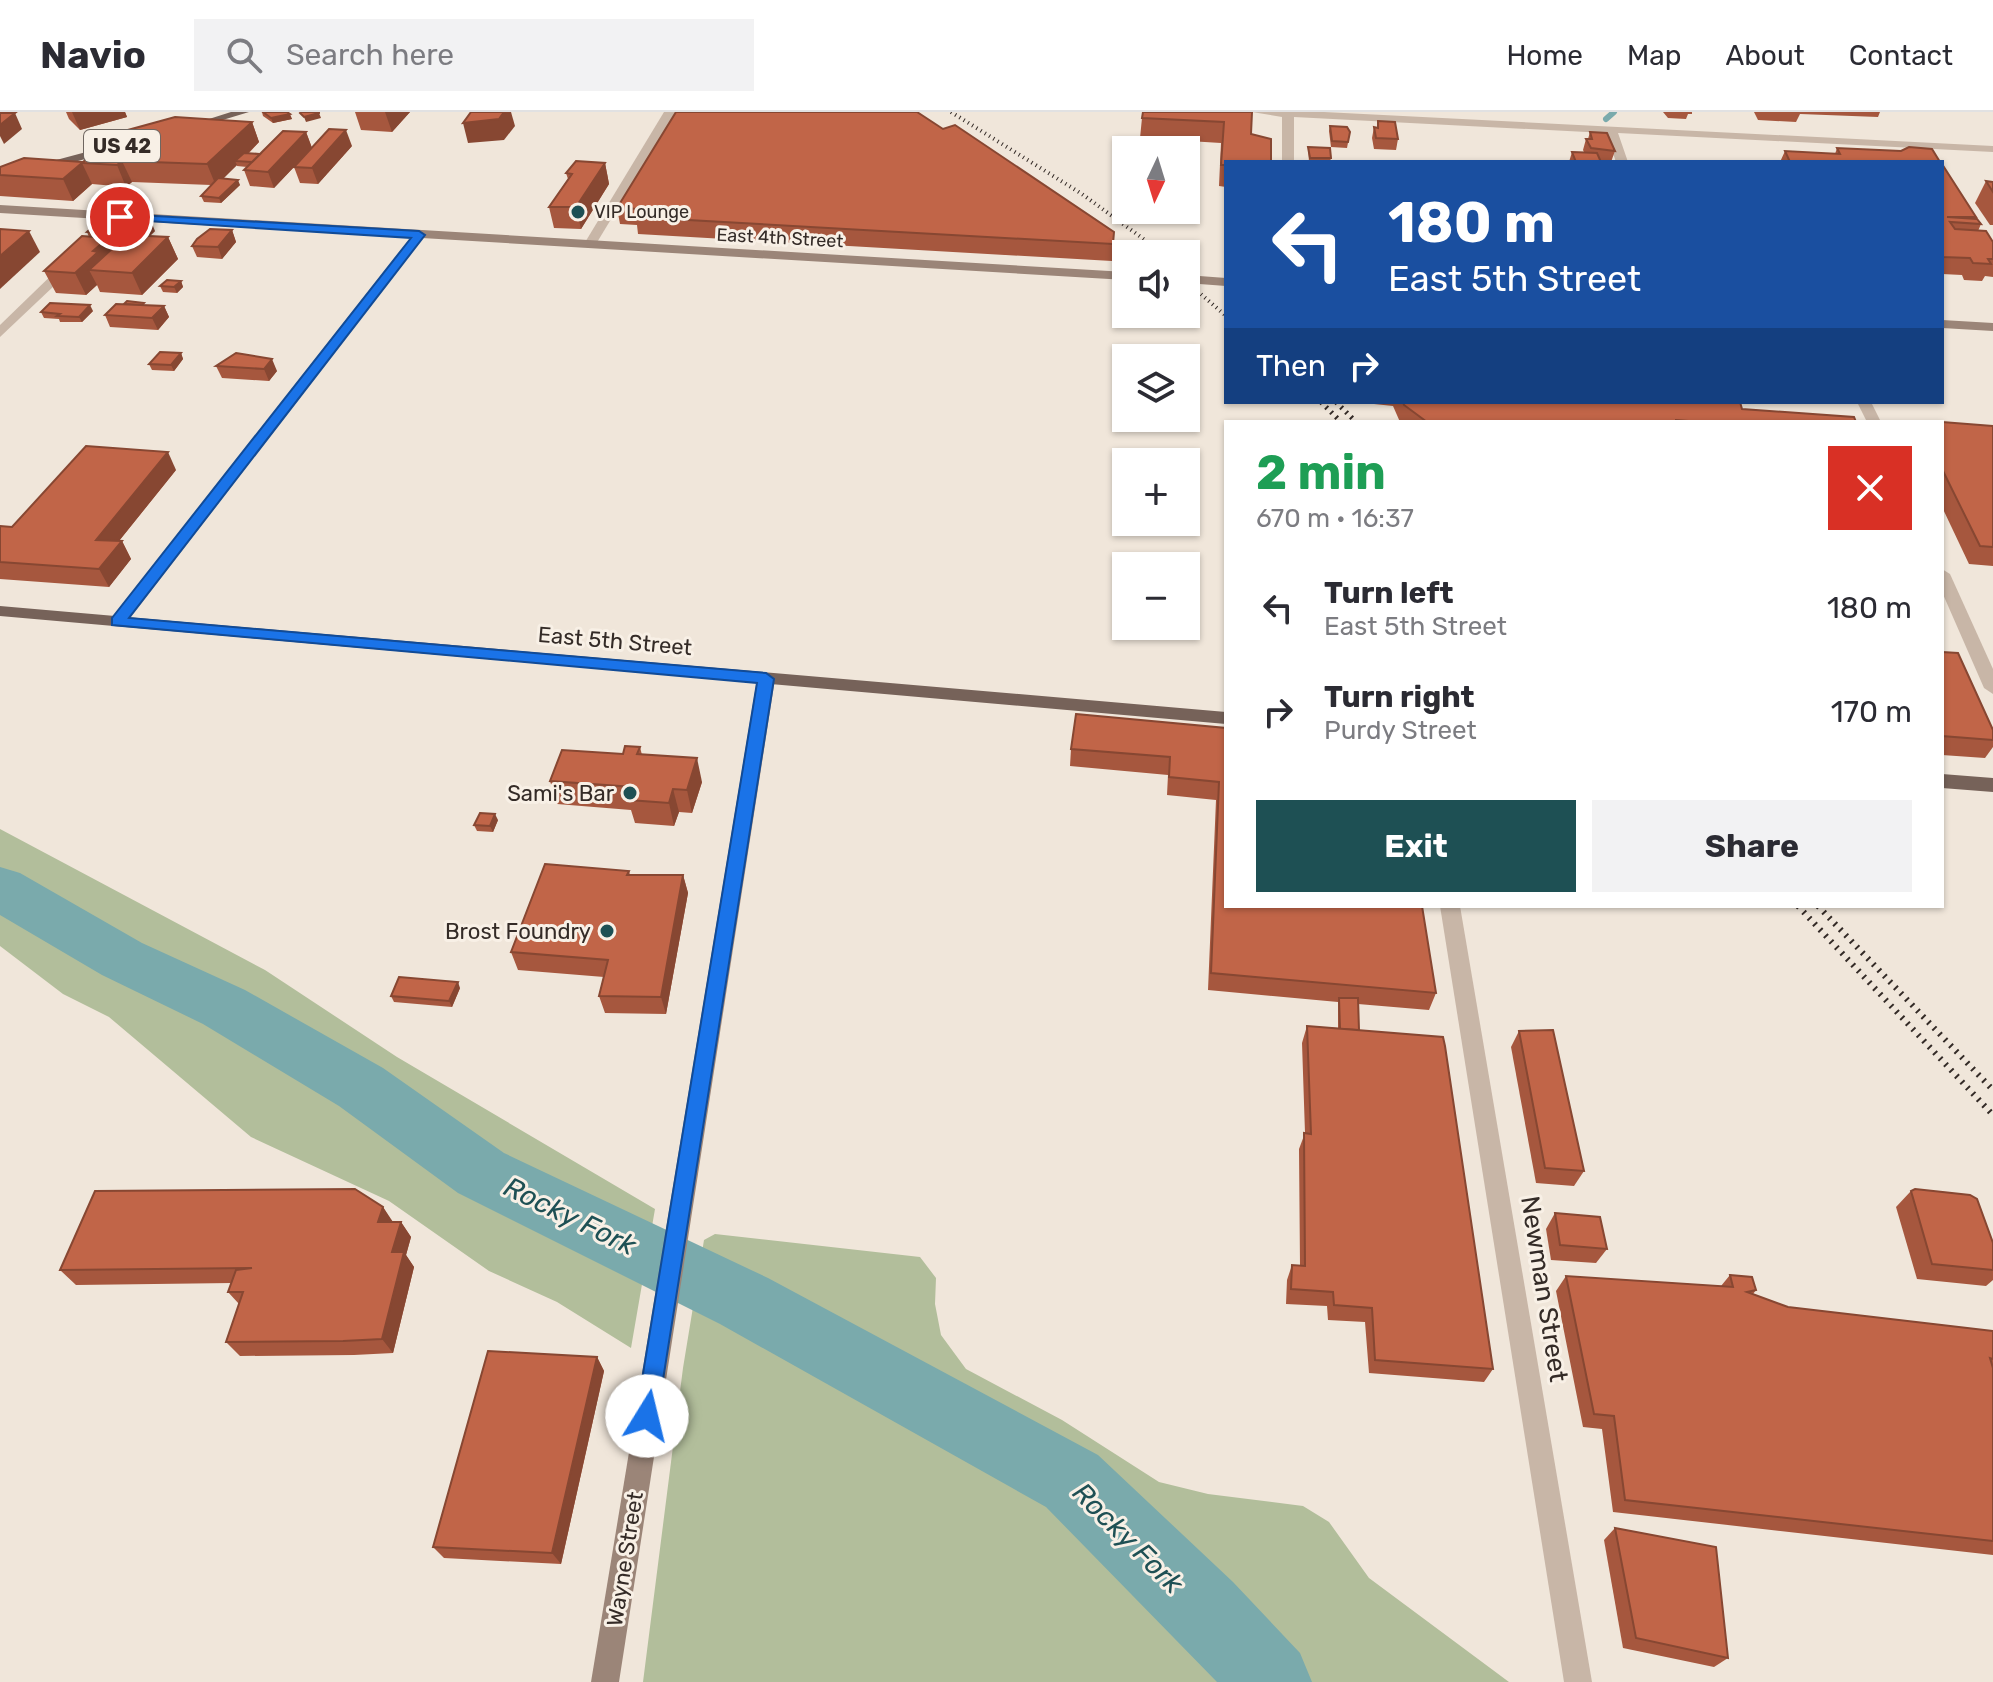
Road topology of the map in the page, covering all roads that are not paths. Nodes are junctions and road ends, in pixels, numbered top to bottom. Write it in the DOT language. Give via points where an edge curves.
graph roads {
  1 [pos="243,112"];
  2 [pos="670,112"];
  3 [pos="1258,112"];
  4 [pos="1288,113"];
  5 [pos="185,128"];
  6 [pos="1611,130"];
  7 [pos="128,144"];
  8 [pos="1993,149"];
  9 [pos="1288,160"];
  10 [pos="1621,160"];
  11 [pos="0,179"];
  12 [pos="0,209"];
  13 [pos="419,235"];
  14 [pos="590,244"];
  15 [pos="79,257"];
  16 [pos="1112,275"];
  17 [pos="1200,280"];
  18 [pos="1224,282"];
  19 [pos="1944,324"];
  20 [pos="1993,327"];
  21 [pos="0,333"];
  22 [pos="1944,578"];
  23 [pos="0,611"];
  24 [pos="118,622"];
  25 [pos="766,679"];
  26 [pos="1993,688"];
  27 [pos="1224,718"];
  28 [pos="1944,781"];
  29 [pos="1993,785"];
  30 [pos="1450,908"];
  31 [pos="605,1682"];
  32 [pos="1578,1682"];
  1 -- 5 [label="main road, US 42"];
  2 -- 14 [label="street"];
  3 -- 4 [label="street"];
  4 -- 6 [label="street"];
  4 -- 9 [label="street"];
  6 -- 8 [label="street"];
  6 -- 10 [label="street"];
  7 -- 11 [label="main road, US 42"];
  12 -- 13 [label="main road, East 4th Street" via="115,222"];
  13 -- 14 [label="main road, East 4th Street"];
  13 -- 24 [label="street"];
  14 -- 16 [label="main road, East 4th Street"];
  15 -- 21 [label="street"];
  17 -- 18 [label="main road"];
  19 -- 20 [label="main road"];
  22 -- 26 [label="street"];
  23 -- 24 [label="main road, East 5th Street"];
  24 -- 25 [label="main road, East 5th Street"];
  25 -- 27 [label="main road, East 5th Street"];
  25 -- 31 [label="main road, Wayne Street"];
  28 -- 29 [label="main road"];
  30 -- 32 [label="street, Newman Street"];
}
